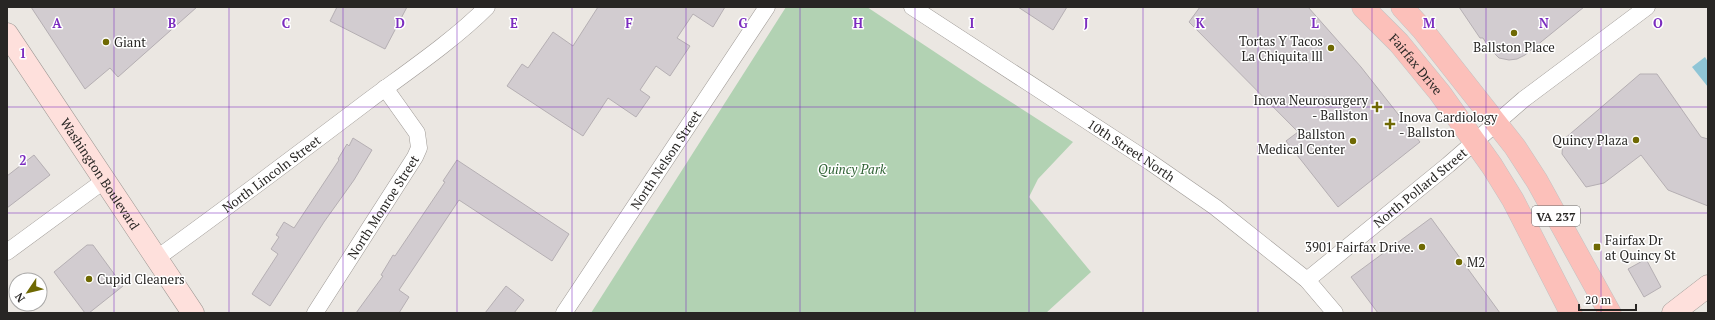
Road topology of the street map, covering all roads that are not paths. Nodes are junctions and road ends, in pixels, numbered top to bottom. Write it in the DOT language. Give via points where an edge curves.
graph roads {
  1 [pos="487,7"];
  2 [pos="767,7"];
  3 [pos="912,7"];
  4 [pos="1363,7"];
  5 [pos="1402,7"];
  6 [pos="1648,7"];
  7 [pos="7,34"];
  8 [pos="385,88"];
  9 [pos="1496,122"];
  10 [pos="1475,141"];
  11 [pos="105,180"];
  12 [pos="7,252"];
  13 [pos="157,258"];
  14 [pos="1307,280"];
  15 [pos="1708,286"];
  16 [pos="193,313"];
  17 [pos="315,313"];
  18 [pos="564,313"];
  19 [pos="1335,313"];
  20 [pos="1571,313"];
  21 [pos="1610,313"];
  22 [pos="1673,313"];
  1 -- 8 [label="street" via="464,28"];
  2 -- 18 [label="street, North Nelson Street"];
  3 -- 14 [label="street, 10th Street North" via="1150,162 1215,207"];
  4 -- 10 [label="main road, Fairfax Drive / VA 237" via="1399,44 1440,93"];
  5 -- 9 [label="main road, Fairfax Drive / VA 237"];
  6 -- 9 [label="street, North Pollard Street"];
  7 -- 11 [label="main road, Washington Boulevard"];
  8 -- 13 [label="street, North Lincoln Street"];
  8 -- 17 [label="street, North Monroe Street" via="417,133 419,148"];
  9 -- 10 [label="street, North Pollard Street"];
  9 -- 21 [label="main road, Fairfax Drive / VA 237" via="1537,181"];
  10 -- 14 [label="street, North Pollard Street"];
  10 -- 20 [label="main road, Fairfax Drive / VA 237" via="1513,200"];
  11 -- 12 [label="street"];
  11 -- 13 [label="main road, Washington Boulevard"];
  13 -- 16 [label="main road, Washington Boulevard"];
  14 -- 19 [label="street, 10th Street North"];
  15 -- 22 [label="main road"];
}
